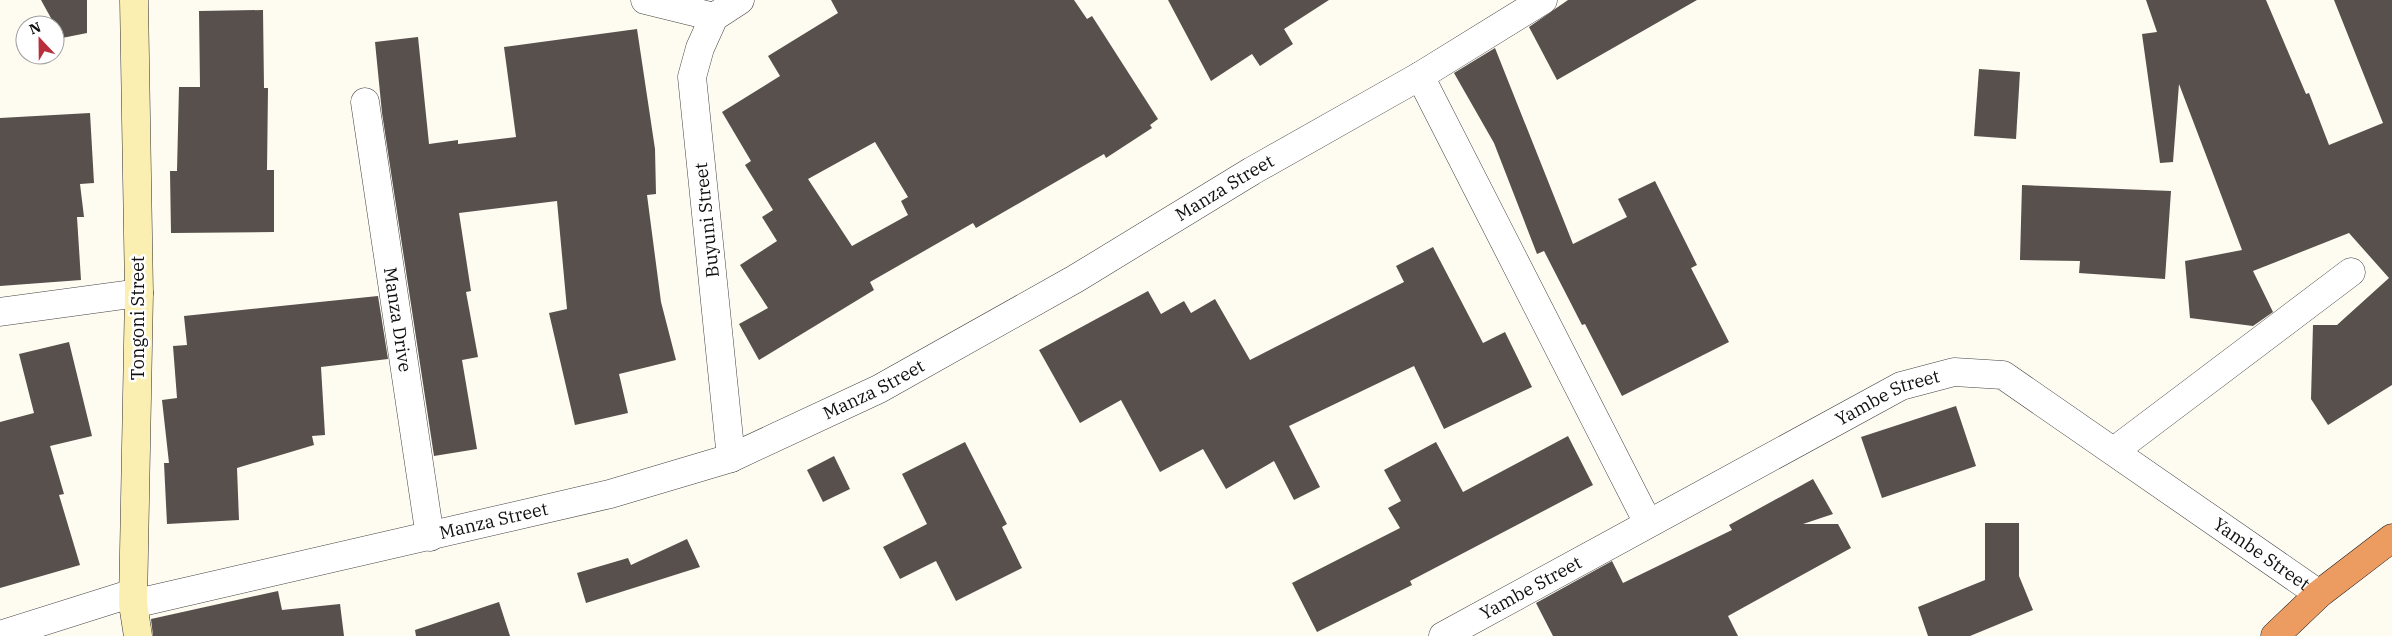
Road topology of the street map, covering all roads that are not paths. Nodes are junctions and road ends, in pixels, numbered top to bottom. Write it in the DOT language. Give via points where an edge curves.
graph roads {
  1 [pos="134,0"];
  2 [pos="645,0"];
  3 [pos="740,0"];
  4 [pos="1543,0"];
  5 [pos="714,17"];
  6 [pos="1420,76"];
  7 [pos="365,102"];
  8 [pos="2351,272"];
  9 [pos="139,293"];
  10 [pos="0,312"];
  11 [pos="2114,451"];
  12 [pos="731,458"];
  13 [pos="1648,523"];
  14 [pos="430,538"];
  15 [pos="2392,538"];
  16 [pos="2319,594"];
  17 [pos="133,599"];
  18 [pos="0,635"];
  19 [pos="138,636"];
  20 [pos="1443,636"];
  21 [pos="2275,636"];
  1 -- 9 [label="street, Tongoni Street"];
  2 -- 5 [label="street"];
  3 -- 5 [label="street"];
  4 -- 6 [label="street, Manza Street"];
  5 -- 12 [label="street, Buyuni Street" via="692,77"];
  6 -- 12 [label="street, Manza Street" via="1252,171 1075,279 879,389"];
  6 -- 13 [label="street"];
  7 -- 14 [label="street, Manza Drive"];
  8 -- 11 [label="street"];
  9 -- 10 [label="street"];
  9 -- 17 [label="street, Tongoni Street"];
  11 -- 13 [label="street, Yambe Street" via="2004,374 1954,372 1901,386"];
  11 -- 16 [label="street, Yambe Street"];
  12 -- 14 [label="street, Manza Street" via="610,494"];
  13 -- 20 [label="street, Yambe Street"];
  14 -- 17 [label="street, Manza Street"];
  15 -- 16 [label="highway"];
  16 -- 21 [label="highway"];
  17 -- 18 [label="street, Manza Street"];
  17 -- 19 [label="street, Tongoni Street"];
}
